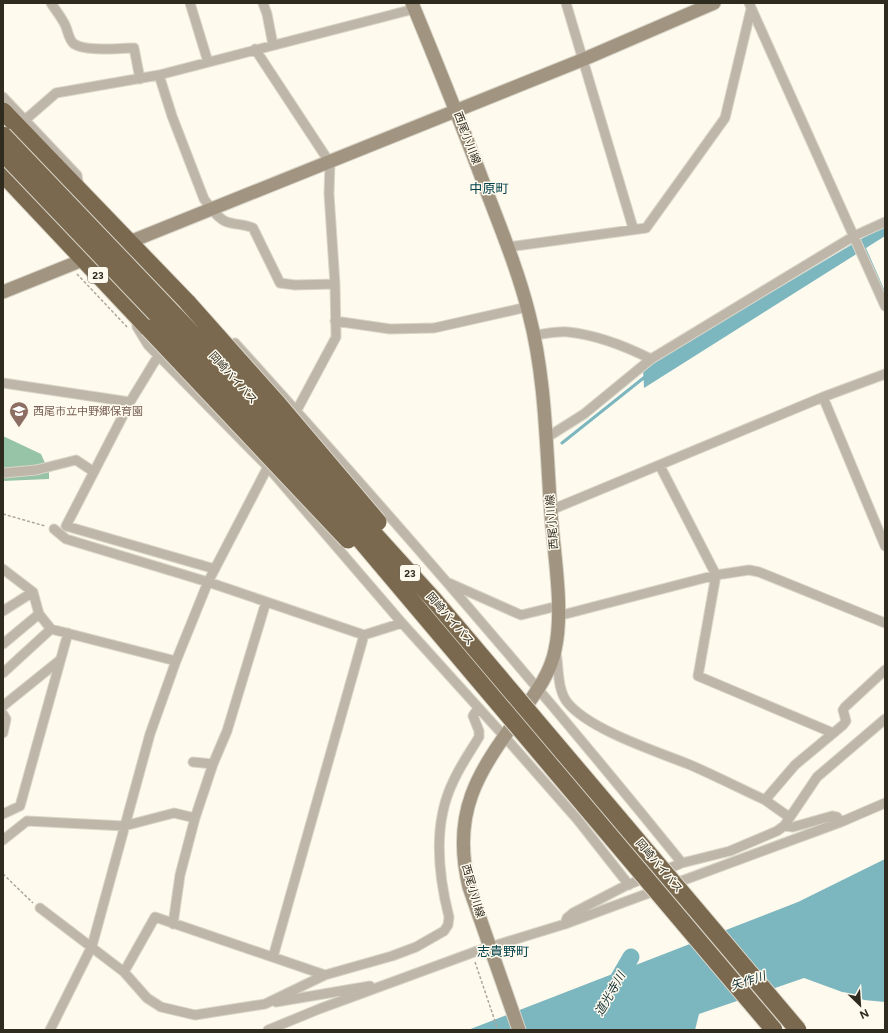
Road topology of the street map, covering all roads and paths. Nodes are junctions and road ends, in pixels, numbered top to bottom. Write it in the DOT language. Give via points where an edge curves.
graph roads {
  1 [pos="51,3"];
  2 [pos="190,3"];
  3 [pos="263,3"];
  4 [pos="566,3"];
  5 [pos="714,3"];
  6 [pos="413,6"];
  7 [pos="750,6"];
  8 [pos="273,46"];
  9 [pos="255,49"];
  10 [pos="582,60"];
  11 [pos="208,62"];
  12 [pos="159,75"];
  13 [pos="140,78"];
  14 [pos="3,97"];
  15 [pos="3,110"];
  16 [pos="457,111"];
  17 [pos="25,120"];
  18 [pos="3,134"];
  19 [pos="3,153"];
  20 [pos="330,163"];
  21 [pos="3,174"];
  22 [pos="3,185"];
  23 [pos="76,186"];
  24 [pos="212,210"];
  25 [pos="885,222"];
  26 [pos="633,228"];
  27 [pos="59,234"];
  28 [pos="854,236"];
  29 [pos="130,243"];
  30 [pos="508,246"];
  31 [pos="77,262"];
  32 [pos="155,269"];
  33 [pos="335,284"];
  34 [pos="3,292"];
  35 [pos="885,306"];
  36 [pos="527,307"];
  37 [pos="335,321"];
  38 [pos="139,325"];
  39 [pos="534,335"];
  40 [pos="158,356"];
  41 [pos="651,359"];
  42 [pos="885,374"];
  43 [pos="3,383"];
  44 [pos="823,397"];
  45 [pos="130,402"];
  46 [pos="296,410"];
  47 [pos="546,438"];
  48 [pos="660,466"];
  49 [pos="268,467"];
  50 [pos="94,472"];
  51 [pos="3,473"];
  52 [pos="551,510"];
  53 [pos="54,529"];
  54 [pos="885,546"];
  55 [pos="215,569"];
  56 [pos="3,570"];
  57 [pos="716,575"];
  58 [pos="12,576"];
  59 [pos="446,581"];
  60 [pos="3,582"];
  61 [pos="208,582"];
  62 [pos="399,584"];
  63 [pos="33,592"];
  64 [pos="434,600"];
  65 [pos="266,602"];
  66 [pos="3,611"];
  67 [pos="558,611"];
  68 [pos="39,614"];
  69 [pos="402,623"];
  70 [pos="885,623"];
  71 [pos="51,629"];
  72 [pos="68,633"];
  73 [pos="364,635"];
  74 [pos="3,644"];
  75 [pos="555,651"];
  76 [pos="60,660"];
  77 [pos="176,661"];
  78 [pos="885,670"];
  79 [pos="3,673"];
  80 [pos="539,689"];
  81 [pos="3,706"];
  82 [pos="478,708"];
  83 [pos="3,714"];
  84 [pos="885,718"];
  85 [pos="3,733"];
  86 [pos="833,733"];
  87 [pos="504,736"];
  88 [pos="193,762"];
  89 [pos="213,764"];
  90 [pos="765,800"];
  91 [pos="885,802"];
  92 [pos="3,814"];
  93 [pos="789,817"];
  94 [pos="195,818"];
  95 [pos="841,822"];
  96 [pos="124,826"];
  97 [pos="784,826"];
  98 [pos="3,840"];
  99 [pos="682,863"];
  100 [pos="3,874"];
  101 [pos="629,885"];
  102 [pos="40,908"];
  103 [pos="173,924"];
  104 [pos="565,924"];
  105 [pos="92,946"];
  106 [pos="492,950"];
  107 [pos="273,957"];
  108 [pos="474,959"];
  109 [pos="124,972"];
  110 [pos="324,975"];
  111 [pos="393,982"];
  112 [pos="265,1004"];
  113 [pos="50,1030"];
  114 [pos="268,1030"];
  115 [pos="498,1030"];
  116 [pos="519,1030"];
  117 [pos="774,1030"];
  118 [pos="798,1030"];
  1 -- 13 [label="street" via="66,25 74,44 107,49 134,48"];
  2 -- 11 [label="street"];
  3 -- 8 [label="street" via="268,14"];
  4 -- 10 [label="street"];
  5 -- 10 [label="main road"];
  6 -- 8 [label="street"];
  6 -- 16 [label="main road, 西尾小川線"];
  7 -- 26 [label="street" via="725,118 646,228"];
  7 -- 28 [label="street"];
  8 -- 9 [label="street"];
  9 -- 11 [label="street"];
  9 -- 20 [label="street"];
  10 -- 16 [label="main road"];
  10 -- 26 [label="street"];
  11 -- 12 [label="street"];
  12 -- 13 [label="street"];
  12 -- 24 [label="street" via="204,199"];
  13 -- 17 [label="street" via="56,93"];
  14 -- 17 [label="street"];
  15 -- 23 [label="highway, 23"];
  16 -- 20 [label="main road"];
  16 -- 30 [label="main road, 西尾小川線"];
  17 -- 23 [label="street" via="77,176"];
  18 -- 64 [label="highway, 岡崎バイパス / 23, bridge" via="192,333"];
  19 -- 62 [label="highway, 岡崎バイパス / 23, bridge" via="182,341 324,497"];
  20 -- 24 [label="main road"];
  20 -- 33 [label="street" via="329,194"];
  21 -- 27 [label="highway, 23"];
  22 -- 27 [label="street" via="45,228"];
  23 -- 29 [label="highway, 23"];
  24 -- 29 [label="main road"];
  24 -- 33 [label="street" via="227,222 253,228 280,283"];
  25 -- 28 [label="street"];
  26 -- 30 [label="street"];
  27 -- 31 [label="highway, 23"];
  28 -- 35 [label="street"];
  28 -- 41 [label="street"];
  29 -- 31 [label="main road"];
  29 -- 32 [label="highway, 23"];
  30 -- 36 [label="main road, 西尾小川線"];
  31 -- 34 [label="main road"];
  31 -- 38 [label="highway, 23"];
  31 -- 38 [label="path"];
  32 -- 46 [label="street" via="169,276 192,296"];
  32 -- 64 [label="highway, 23, bridge" via="188,303 343,480 433,588"];
  33 -- 37 [label="street"];
  36 -- 37 [label="street" via="434,328 390,328"];
  36 -- 39 [label="main road, 西尾小川線"];
  37 -- 46 [label="street" via="336,337"];
  38 -- 40 [label="street" via="137,327"];
  38 -- 62 [label="highway, 23, bridge" via="386,579"];
  39 -- 41 [label="street" via="566,332 587,335 623,345"];
  39 -- 47 [label="main road, 西尾小川線" via="540,365"];
  40 -- 45 [label="street"];
  40 -- 49 [label="street"];
  41 -- 47 [label="street" via="584,414"];
  42 -- 44 [label="street"];
  43 -- 45 [label="street"];
  44 -- 48 [label="street"];
  44 -- 54 [label="street"];
  45 -- 50 [label="street"];
  46 -- 49 [label="street"];
  46 -- 59 [label="street"];
  47 -- 52 [label="main road, 西尾小川線"];
  48 -- 52 [label="street"];
  48 -- 57 [label="street"];
  49 -- 55 [label="street"];
  49 -- 69 [label="street"];
  50 -- 51 [label="street" via="76,460 36,470"];
  50 -- 55 [label="street" via="66,526"];
  52 -- 67 [label="main road, 西尾小川線"];
  53 -- 61 [label="street" via="66,539"];
  55 -- 61 [label="street"];
  56 -- 58 [label="street"];
  57 -- 67 [label="street"];
  57 -- 70 [label="street" via="750,570 760,572"];
  57 -- 86 [label="street" via="698,676"];
  58 -- 60 [label="street"];
  58 -- 63 [label="street"];
  59 -- 67 [label="street" via="520,615"];
  59 -- 80 [label="street"];
  61 -- 65 [label="street"];
  61 -- 77 [label="street"];
  62 -- 117 [label="highway, 岡崎バイパス / 23, bridge"];
  63 -- 66 [label="street"];
  63 -- 68 [label="street"];
  64 -- 118 [label="highway, 岡崎バイパス / 23, bridge"];
  65 -- 73 [label="street"];
  65 -- 89 [label="street" via="227,731"];
  67 -- 75 [label="main road, 西尾小川線"];
  68 -- 71 [label="street"];
  68 -- 74 [label="street"];
  69 -- 73 [label="street"];
  69 -- 82 [label="street"];
  71 -- 72 [label="street"];
  71 -- 79 [label="street"];
  72 -- 76 [label="street"];
  72 -- 77 [label="street"];
  73 -- 107 [label="street"];
  75 -- 80 [label="main road, 西尾小川線"];
  75 -- 90 [label="street" via="562,695 583,717"];
  76 -- 81 [label="street"];
  76 -- 92 [label="street" via="20,806"];
  77 -- 96 [label="street" via="150,734"];
  78 -- 86 [label="street" via="845,707 843,710 846,721"];
  80 -- 87 [label="main road, 西尾小川線"];
  80 -- 99 [label="street"];
  82 -- 87 [label="street"];
  82 -- 110 [label="street" via="472,716 479,737 452,783 442,818 441,870 449,917 448,925 437,936 416,947"];
  83 -- 85 [label="street" via="6,719"];
  84 -- 93 [label="street" via="817,777"];
  86 -- 90 [label="street" via="795,765"];
  87 -- 101 [label="street" via="577,819"];
  87 -- 106 [label="main road, 西尾小川線" via="475,784 462,838 468,881"];
  88 -- 89 [label="street"];
  89 -- 94 [label="street"];
  90 -- 93 [label="street"];
  91 -- 95 [label="street"];
  93 -- 97 [label="street"];
  94 -- 96 [label="street" via="174,813"];
  94 -- 103 [label="street" via="180,875"];
  95 -- 97 [label="street" via="832,816 793,828"];
  95 -- 104 [label="street"];
  96 -- 98 [label="street" via="27,820"];
  96 -- 105 [label="street"];
  97 -- 99 [label="street" via="777,832 730,851"];
  99 -- 101 [label="street"];
  100 -- 102 [label="path"];
  101 -- 104 [label="street" via="573,913"];
  102 -- 105 [label="street"];
  103 -- 107 [label="street"];
  103 -- 109 [label="street" via="155,918"];
  104 -- 106 [label="street"];
  105 -- 109 [label="street"];
  105 -- 113 [label="street"];
  106 -- 111 [label="street"];
  106 -- 116 [label="main road, 西尾小川線"];
  107 -- 110 [label="street"];
  108 -- 115 [label="path"];
  109 -- 112 [label="street" via="147,998 168,1009 195,1015"];
  110 -- 112 [label="street"];
  111 -- 112 [label="street"];
  111 -- 114 [label="street"];
}
